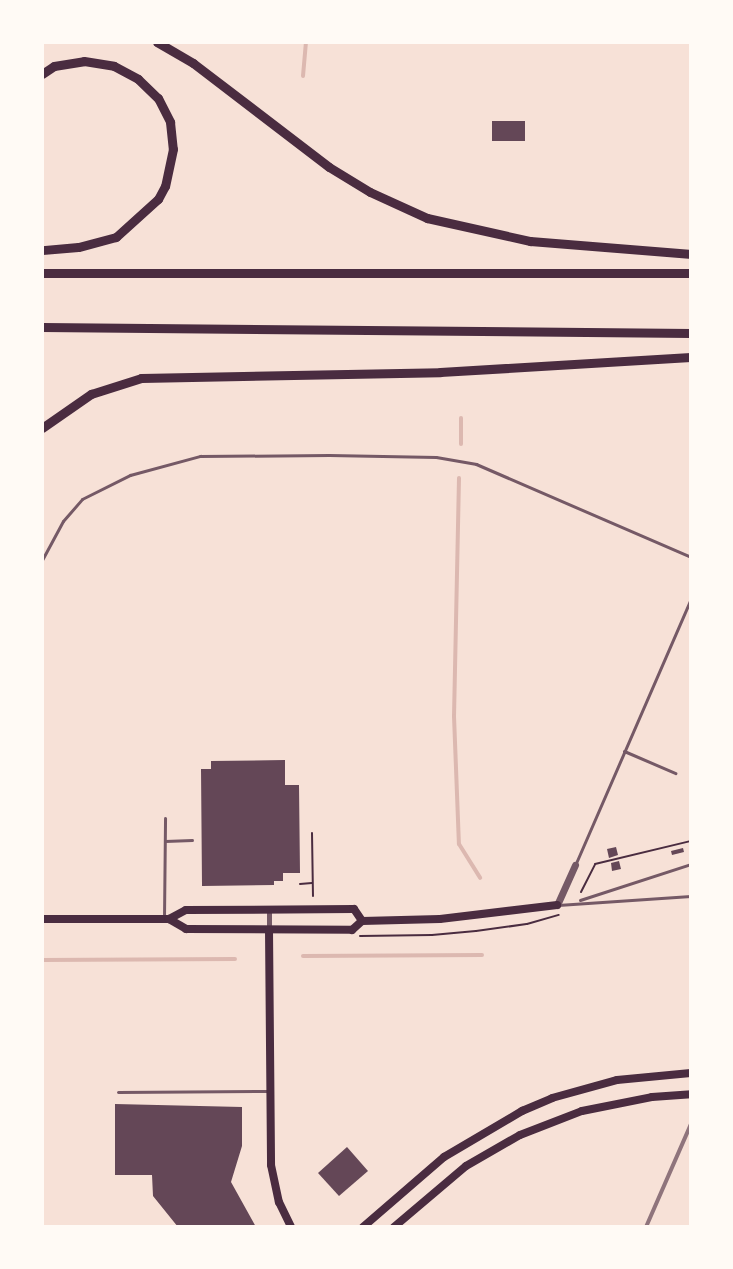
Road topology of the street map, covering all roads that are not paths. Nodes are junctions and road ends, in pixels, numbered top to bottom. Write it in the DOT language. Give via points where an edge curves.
graph roads {
  1 [pos="157,42"];
  2 [pos="42,74"];
  3 [pos="42,250"];
  4 [pos="691,254"];
  5 [pos="42,273"];
  6 [pos="691,273"];
  7 [pos="42,327"];
  8 [pos="691,333"];
  9 [pos="691,357"];
  10 [pos="42,428"];
  11 [pos="691,557"];
  12 [pos="42,560"];
  13 [pos="691,598"];
  14 [pos="624,751"];
  15 [pos="675,773"];
  16 [pos="165,818"];
  17 [pos="192,840"];
  18 [pos="165,841"];
  19 [pos="691,864"];
  20 [pos="575,865"];
  21 [pos="691,896"];
  22 [pos="575,902"];
  23 [pos="558,905"];
  24 [pos="269,909"];
  25 [pos="167,919"];
  26 [pos="42,920"];
  27 [pos="362,921"];
  28 [pos="269,930"];
  29 [pos="691,1072"];
  30 [pos="270,1090"];
  31 [pos="118,1092"];
  32 [pos="691,1094"];
  33 [pos="291,1227"];
  34 [pos="363,1227"];
  35 [pos="394,1227"];
  1 -- 4 [label="highway" via="193,63 328,167 427,218 530,241"];
  2 -- 3 [label="highway" via="54,66 84,62 114,66 138,79 158,98 170,122 173,149 158,199 116,237 78,247"];
  5 -- 6 [label="highway"];
  7 -- 8 [label="highway"];
  9 -- 10 [label="highway" via="440,372 141,378 90,394"];
  11 -- 12 [label="lane" via="457,459 282,455 200,456 120,479 82,499 63,521"];
  13 -- 14 [label="lane"];
  14 -- 15 [label="lane"];
  14 -- 20 [label="lane"];
  16 -- 18 [label="lane"];
  17 -- 18 [label="lane"];
  18 -- 25 [label="lane"];
  19 -- 22 [label="lane"];
  20 -- 23 [label="street"];
  21 -- 22 [label="lane"];
  22 -- 23 [label="lane"];
  23 -- 27 [label="main road" via="440,919"];
  24 -- 25 [label="main road" via="186,910"];
  24 -- 27 [label="main road" via="354,909"];
  24 -- 28 [label="street"];
  25 -- 26 [label="main road"];
  25 -- 28 [label="main road" via="186,929"];
  27 -- 28 [label="main road" via="352,930"];
  28 -- 30 [label="main road"];
  29 -- 34 [label="main road" via="617,1080 552,1098 522,1111 444,1157"];
  30 -- 31 [label="lane"];
  30 -- 33 [label="main road" via="271,1165"];
  32 -- 35 [label="main road" via="636,1099 582,1111 520,1135 466,1166"];
}
